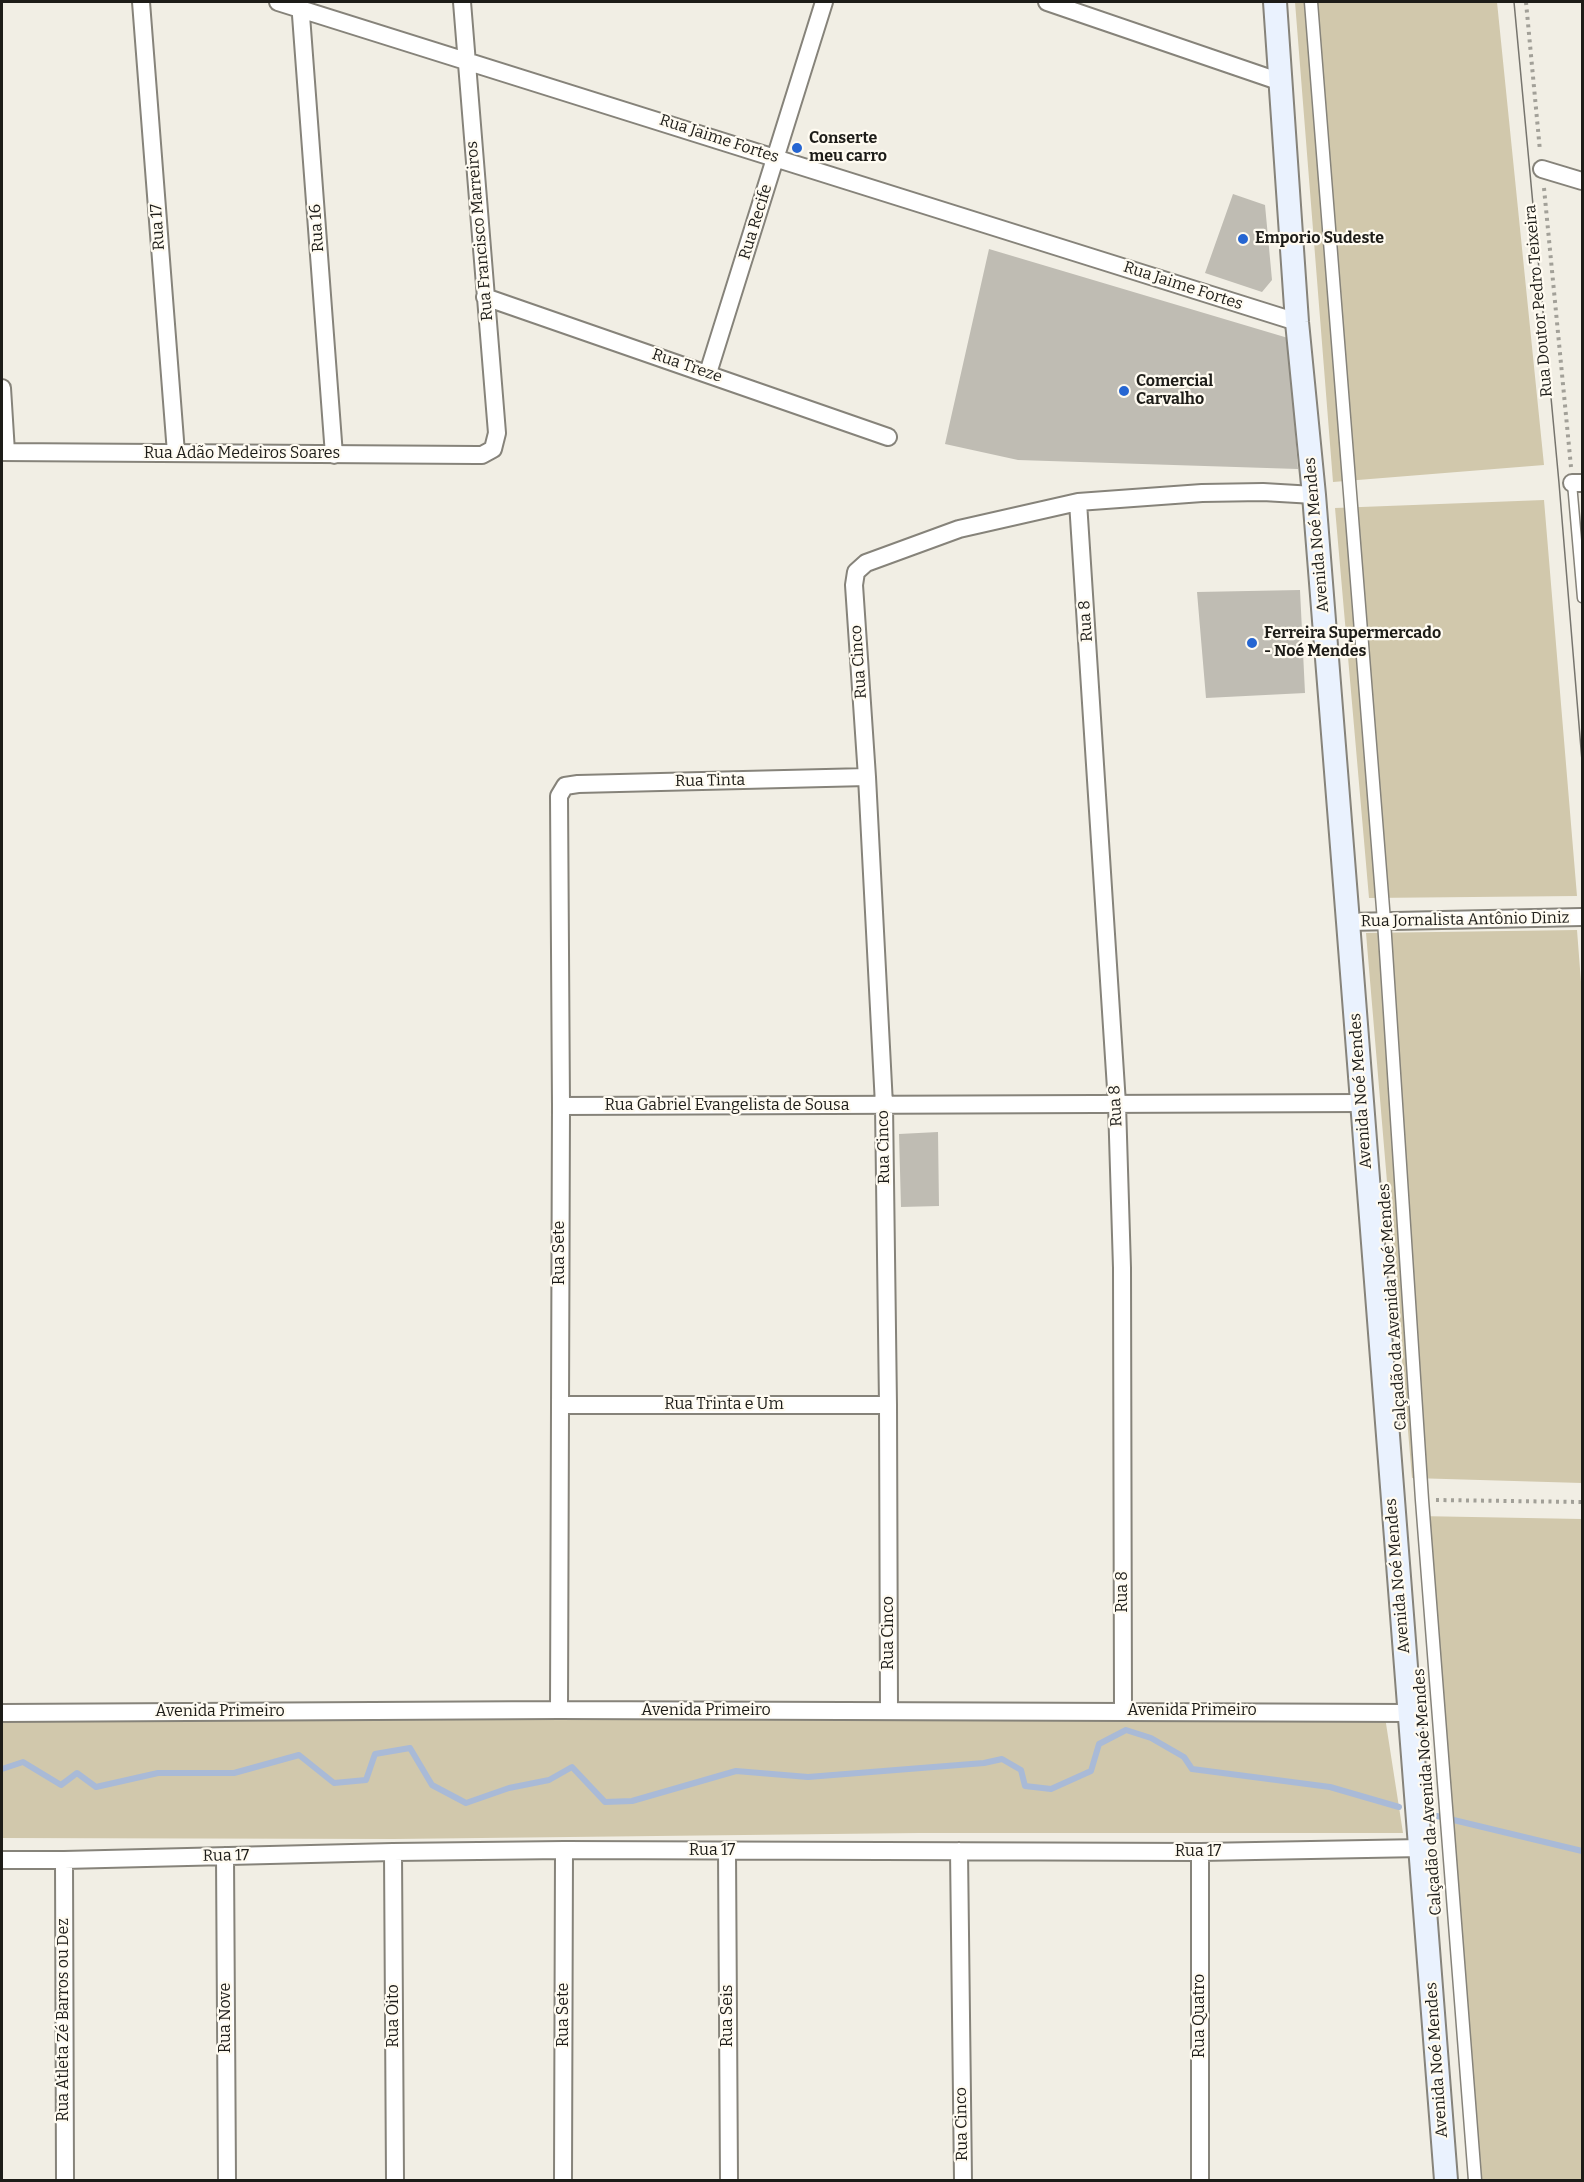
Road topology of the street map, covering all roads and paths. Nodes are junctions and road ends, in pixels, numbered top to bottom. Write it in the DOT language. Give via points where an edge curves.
graph roads {
  1 [pos="141,2"];
  2 [pos="278,2"];
  3 [pos="462,2"];
  4 [pos="824,2"];
  5 [pos="1047,2"];
  6 [pos="1275,2"];
  7 [pos="1311,2"];
  8 [pos="1526,2"];
  9 [pos="301,5"];
  10 [pos="466,59"];
  11 [pos="1281,82"];
  12 [pos="776,157"];
  13 [pos="1542,169"];
  14 [pos="1582,182"];
  15 [pos="485,297"];
  16 [pos="1297,322"];
  17 [pos="708,373"];
  18 [pos="2,388"];
  19 [pos="888,437"];
  20 [pos="4,452"];
  21 [pos="176,453"];
  22 [pos="334,455"];
  23 [pos="483,455"];
  24 [pos="1577,483"];
  25 [pos="1314,495"];
  26 [pos="1078,502"];
  27 [pos="1582,597"];
  28 [pos="867,777"];
  29 [pos="559,796"];
  30 [pos="1582,917"];
  31 [pos="1384,921"];
  32 [pos="1348,922"];
  33 [pos="1362,1103"];
  34 [pos="1117,1104"];
  35 [pos="884,1105"];
  36 [pos="561,1106"];
  37 [pos="560,1405"];
  38 [pos="888,1405"];
  39 [pos="1422,1500"];
  40 [pos="1582,1502"];
  41 [pos="559,1710"];
  42 [pos="889,1711"];
  43 [pos="1123,1711"];
  44 [pos="2,1713"];
  45 [pos="1410,1713"];
  46 [pos="1422,1848"];
  47 [pos="564,1850"];
  48 [pos="727,1851"];
  49 [pos="959,1851"];
  50 [pos="393,1852"];
  51 [pos="1200,1852"];
  52 [pos="225,1856"];
  53 [pos="2,1860"];
  54 [pos="64,1860"];
  55 [pos="65,2181"];
  56 [pos="227,2181"];
  57 [pos="395,2181"];
  58 [pos="563,2181"];
  59 [pos="729,2181"];
  60 [pos="963,2181"];
  61 [pos="1200,2181"];
  62 [pos="1446,2181"];
  63 [pos="1475,2181"];
  1 -- 21 [label="street, Rua 17"];
  2 -- 9 [label="street, Rua Jaime Fortes"];
  3 -- 10 [label="street, Rua Francisco Marreiros"];
  4 -- 12 [label="street, Rua Recife"];
  5 -- 11 [label="street"];
  6 -- 11 [label="main road, Avenida Noé Mendes"];
  7 -- 31 [label="street, Calçadão da Avenida Noé Mendes"];
  8 -- 13 [label="path, Rua Doutor Pedro Teixeira"];
  9 -- 10 [label="street, Rua Jaime Fortes"];
  9 -- 22 [label="street, Rua 16"];
  10 -- 12 [label="street, Rua Jaime Fortes"];
  10 -- 15 [label="street, Rua Francisco Marreiros"];
  11 -- 16 [label="main road, Avenida Noé Mendes"];
  12 -- 16 [label="street, Rua Jaime Fortes"];
  12 -- 17 [label="street, Rua Recife"];
  13 -- 14 [label="street"];
  13 -- 24 [label="path, Rua Doutor Pedro Teixeira"];
  15 -- 17 [label="street, Rua Treze"];
  15 -- 23 [label="street, Rua Francisco Marreiros" via="497,433 493,449"];
  16 -- 25 [label="main road, Avenida Noé Mendes"];
  17 -- 19 [label="street, Rua Treze"];
  18 -- 20 [label="street"];
  20 -- 21 [label="street, Rua Adão Medeiros Soares"];
  21 -- 22 [label="street, Rua Adão Medeiros Soares"];
  22 -- 23 [label="street, Rua Adão Medeiros Soares"];
  24 -- 27 [label="lane"];
  25 -- 26 [label="street" via="1202,493"];
  25 -- 32 [label="main road, Avenida Noé Mendes"];
  26 -- 28 [label="street, Rua Cinco" via="959,529 869,562 856,572"];
  26 -- 34 [label="street, Rua 8"];
  28 -- 29 [label="street, Rua Tinta" via="578,784 565,786"];
  28 -- 35 [label="street, Rua Cinco"];
  29 -- 36 [label="street, Rua Sete"];
  30 -- 31 [label="street, Rua Jornalista Antônio Diniz"];
  31 -- 32 [label="street, Rua Jornalista Antônio Diniz"];
  31 -- 39 [label="street, Calçadão da Avenida Noé Mendes"];
  32 -- 33 [label="main road, Avenida Noé Mendes"];
  33 -- 34 [label="street, Rua Gabriel Evangelista de Sousa"];
  33 -- 45 [label="main road, Avenida Noé Mendes"];
  34 -- 35 [label="street, Rua Gabriel Evangelista de Sousa"];
  34 -- 43 [label="street, Rua 8" via="1122,1280"];
  35 -- 36 [label="street, Rua Gabriel Evangelista de Sousa"];
  35 -- 38 [label="street, Rua Cinco"];
  36 -- 37 [label="street, Rua Sete"];
  37 -- 38 [label="street, Rua Trinta e Um"];
  37 -- 41 [label="street, Rua Sete"];
  38 -- 42 [label="street, Rua Cinco"];
  39 -- 40 [label="path"];
  39 -- 63 [label="street, Calçadão da Avenida Noé Mendes"];
  41 -- 42 [label="street, Avenida Primeiro"];
  41 -- 44 [label="street, Avenida Primeiro"];
  42 -- 43 [label="street, Avenida Primeiro"];
  43 -- 45 [label="street, Avenida Primeiro"];
  45 -- 46 [label="main road, Avenida Noé Mendes"];
  46 -- 51 [label="street, Rua 17"];
  46 -- 62 [label="main road, Avenida Noé Mendes"];
  47 -- 48 [label="street, Rua 17"];
  47 -- 50 [label="street, Rua 17"];
  47 -- 58 [label="street, Rua Sete"];
  48 -- 49 [label="street, Rua 17"];
  48 -- 59 [label="street, Rua Seis"];
  49 -- 51 [label="street, Rua 17"];
  49 -- 60 [label="street, Rua Cinco"];
  50 -- 52 [label="street, Rua 17"];
  50 -- 57 [label="street, Rua Oito"];
  51 -- 61 [label="street, Rua Quatro"];
  52 -- 54 [label="street, Rua 17"];
  52 -- 56 [label="street, Rua Nove"];
  53 -- 54 [label="street, Rua 17"];
  54 -- 55 [label="street, Rua Atleta Zé Barros ou Dez"];
}
